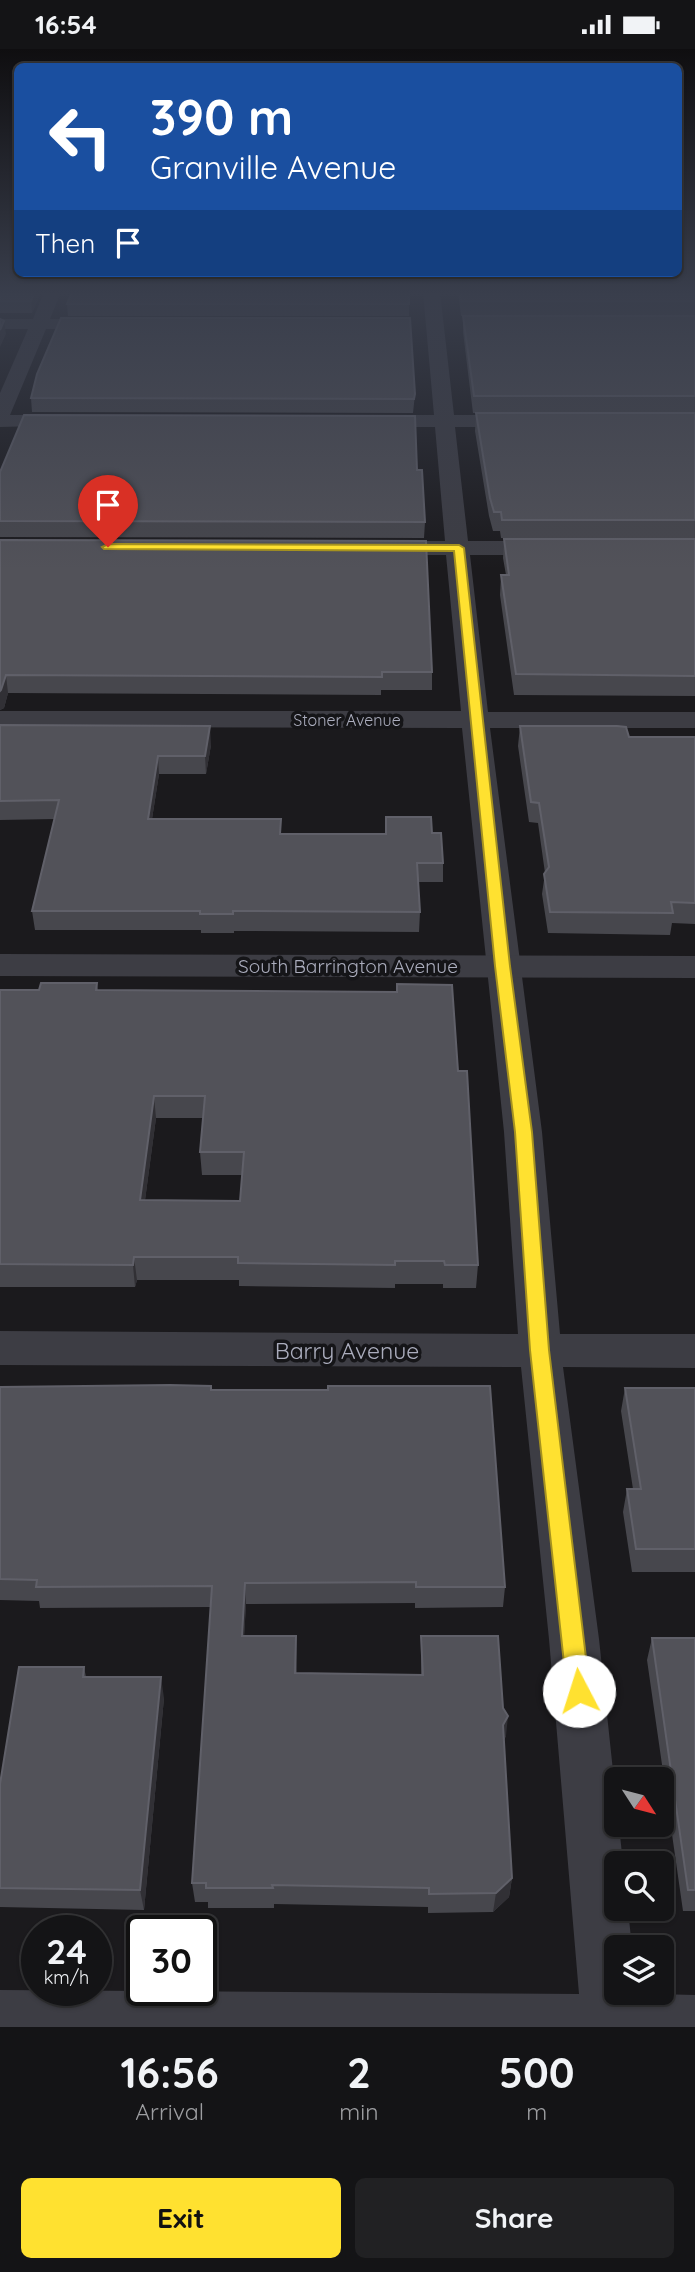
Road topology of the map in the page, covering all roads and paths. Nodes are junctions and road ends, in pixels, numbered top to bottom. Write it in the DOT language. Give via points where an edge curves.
graph roads {
  1 [pos="14,384"];
  2 [pos="442,384"];
  3 [pos="0,418"];
  4 [pos="90,421"];
  5 [pos="340,421"];
  6 [pos="445,421"];
  7 [pos="547,421"];
  8 [pos="361,548"];
  9 [pos="459,548"];
  10 [pos="575,548"];
  11 [pos="0,719"];
  12 [pos="475,720"];
  13 [pos="695,720"];
  14 [pos="0,965"];
  15 [pos="502,966"];
  16 [pos="695,967"];
  17 [pos="0,1348"];
  18 [pos="540,1350"];
  19 [pos="695,1351"];
  20 [pos="0,2019"];
  21 [pos="611,2024"];
  22 [pos="695,2024"];
  1 -- 3 [label="street"];
  2 -- 6 [label="street"];
  3 -- 4 [label="street"];
  5 -- 6 [label="street"];
  6 -- 7 [label="street"];
  6 -- 9 [label="street"];
  8 -- 9 [label="street"];
  9 -- 10 [label="street"];
  9 -- 12 [label="street"];
  11 -- 12 [label="street, Stoner Avenue"];
  12 -- 13 [label="street, Stoner Avenue"];
  12 -- 15 [label="street"];
  14 -- 15 [label="street, South Barrington Avenue"];
  15 -- 16 [label="street, South Barrington Avenue"];
  15 -- 18 [label="street" via="523,1132"];
  17 -- 18 [label="street, Barry Avenue"];
  18 -- 19 [label="street, Barry Avenue"];
  18 -- 21 [label="street" via="574,1639"];
  20 -- 21 [label="street"];
  21 -- 22 [label="street"];
}
